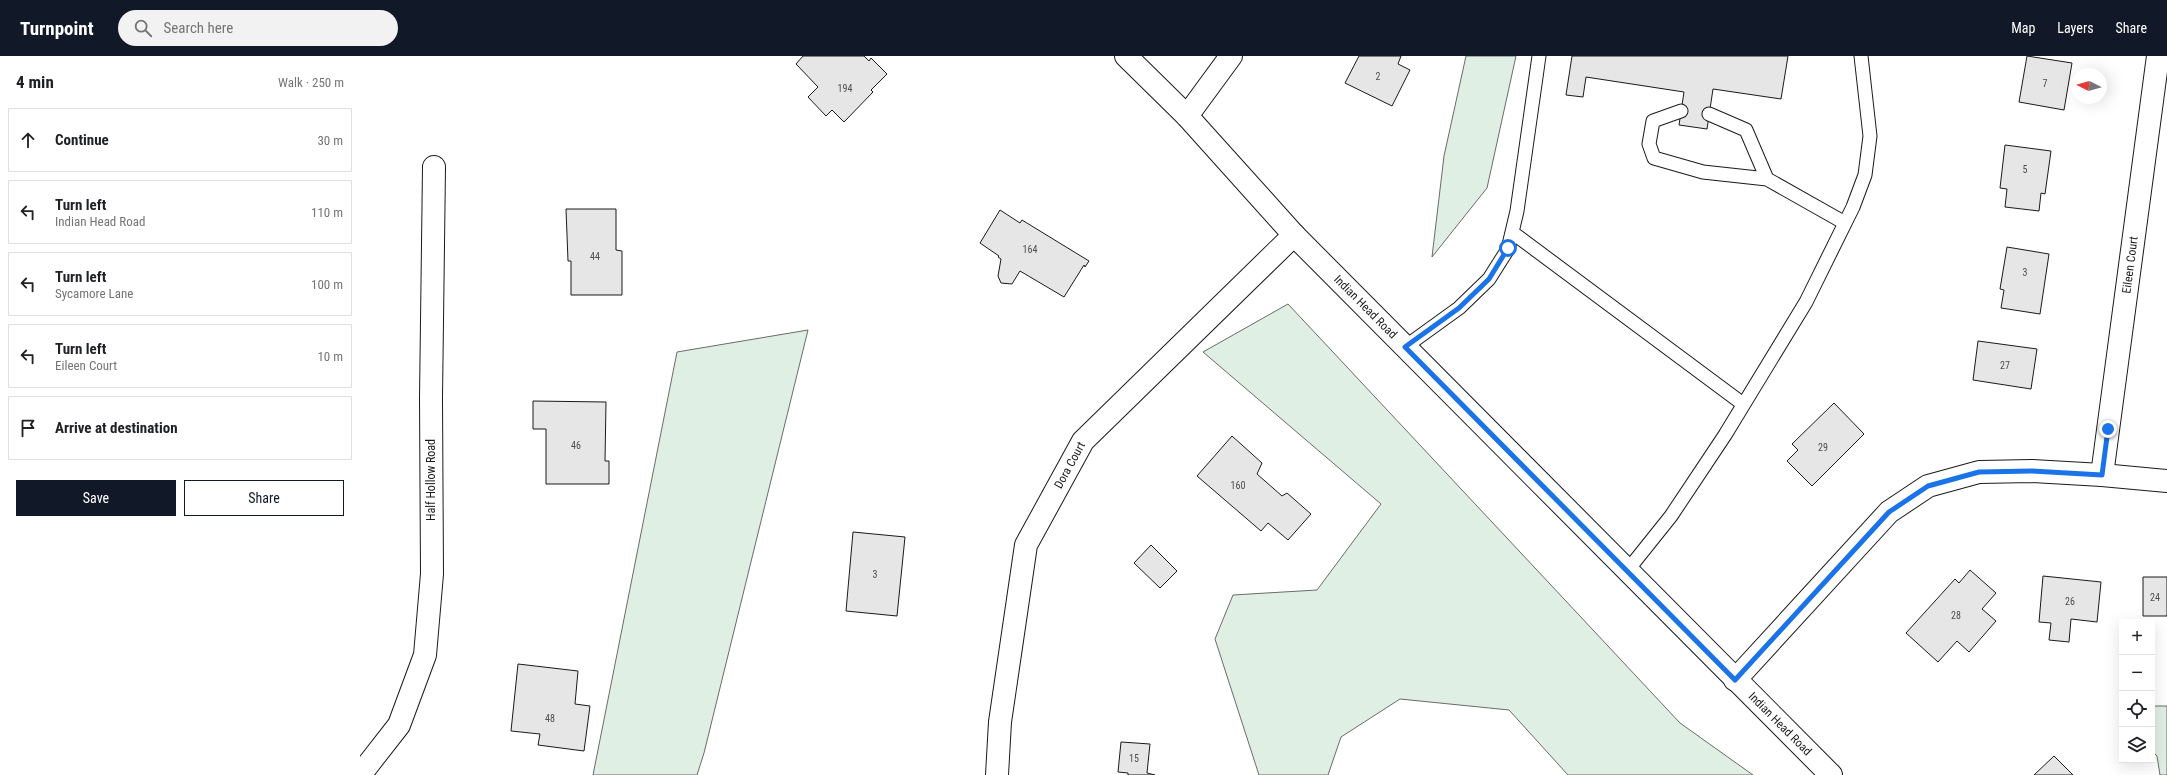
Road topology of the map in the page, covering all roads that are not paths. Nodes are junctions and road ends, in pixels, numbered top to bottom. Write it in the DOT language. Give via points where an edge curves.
graph roads {
  1 [pos="1126,56"];
  2 [pos="1231,56"];
  3 [pos="1539,56"];
  4 [pos="1861,56"];
  5 [pos="2158,56"];
  6 [pos="1681,111"];
  7 [pos="1709,114"];
  8 [pos="1187,116"];
  9 [pos="434,167"];
  10 [pos="1767,179"];
  11 [pos="1845,223"];
  12 [pos="1513,233"];
  13 [pos="1294,235"];
  14 [pos="1405,347"];
  15 [pos="1743,404"];
  16 [pos="2102,475"];
  17 [pos="2167,481"];
  18 [pos="1627,571"];
  19 [pos="1735,680"];
  20 [pos="360,775"];
  21 [pos="997,775"];
  22 [pos="1831,775"];
  1 -- 8 [label="street, Indian Head Road"];
  2 -- 8 [label="street"];
  3 -- 12 [label="lane"];
  4 -- 11 [label="lane" via="1870,136 1868,157 1865,175"];
  5 -- 16 [label="street, Eileen Court"];
  6 -- 10 [label="lane" via="1653,121 1648,144 1654,158 1703,172"];
  7 -- 10 [label="lane" via="1746,130"];
  8 -- 13 [label="street, Indian Head Road"];
  9 -- 20 [label="street, Half Hollow Road" via="432,574 425,655 399,725"];
  10 -- 11 [label="lane"];
  11 -- 15 [label="lane" via="1806,302"];
  12 -- 14 [label="lane" via="1508,248 1489,279 1459,308"];
  12 -- 15 [label="lane"];
  13 -- 14 [label="street, Indian Head Road"];
  13 -- 21 [label="street, Dora Court" via="1083,441 1026,545 1000,722"];
  14 -- 18 [label="street, Indian Head Road"];
  15 -- 18 [label="lane" via="1671,516"];
  16 -- 17 [label="street"];
  16 -- 19 [label="street" via="2032,471 1979,472 1928,486 1889,512"];
  18 -- 19 [label="street, Indian Head Road"];
  19 -- 22 [label="street, Indian Head Road"];
}
